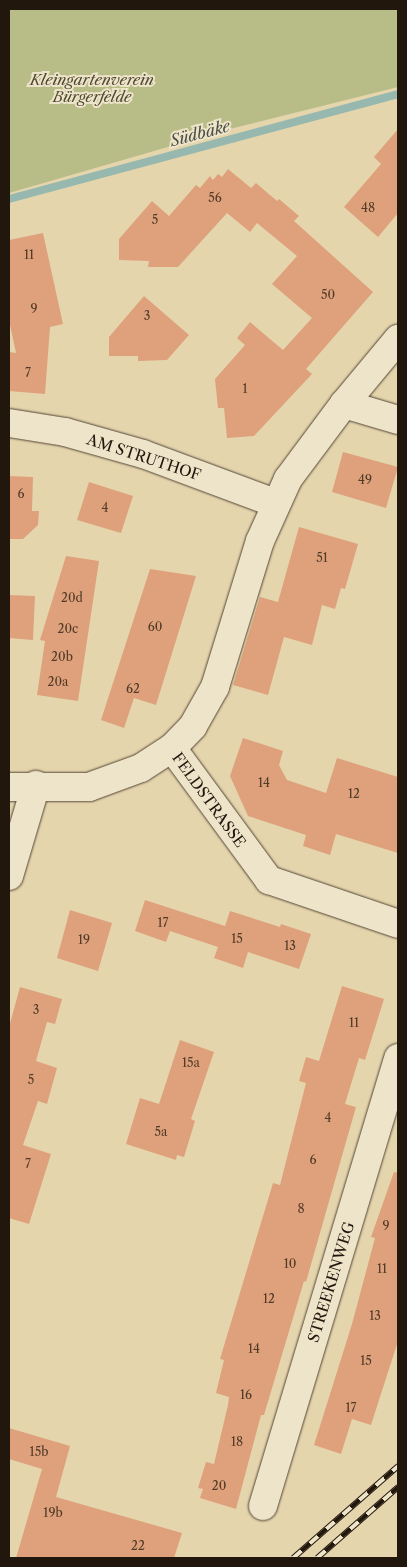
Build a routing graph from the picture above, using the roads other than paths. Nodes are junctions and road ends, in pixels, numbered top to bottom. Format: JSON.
{"nodes":[{"id":1,"x":398,"y":339,"type":"edge"},
{"id":2,"x":344,"y":404,"type":"junction"},
{"id":3,"x":398,"y":420,"type":"edge"},
{"id":4,"x":9,"y":423,"type":"edge"},
{"id":5,"x":276,"y":503,"type":"junction"},
{"id":6,"x":172,"y":748,"type":"junction"},
{"id":7,"x":36,"y":785,"type":"junction"},
{"id":8,"x":9,"y":787,"type":"edge"},
{"id":9,"x":9,"y":876,"type":"edge"},
{"id":10,"x":398,"y":924,"type":"edge"},
{"id":11,"x":398,"y":1058,"type":"edge"},
{"id":12,"x":264,"y":1506,"type":"dead end"}],
"edges":[{"from":1,"to":2,"type":"street"},
{"from":2,"to":3,"type":"street"},
{"from":2,"to":5,"type":"street"},
{"from":4,"to":5,"type":"street","name":"AM STRUTHOF"},
{"from":5,"to":6,"type":"street"},
{"from":6,"to":7,"type":"street","name":"FELDSTRASSE"},
{"from":6,"to":10,"type":"street","name":"FELDSTRASSE"},
{"from":7,"to":8,"type":"street","name":"FELDSTRASSE"},
{"from":7,"to":9,"type":"street"},
{"from":11,"to":12,"type":"street","name":"STREEKENWEG"}]}
